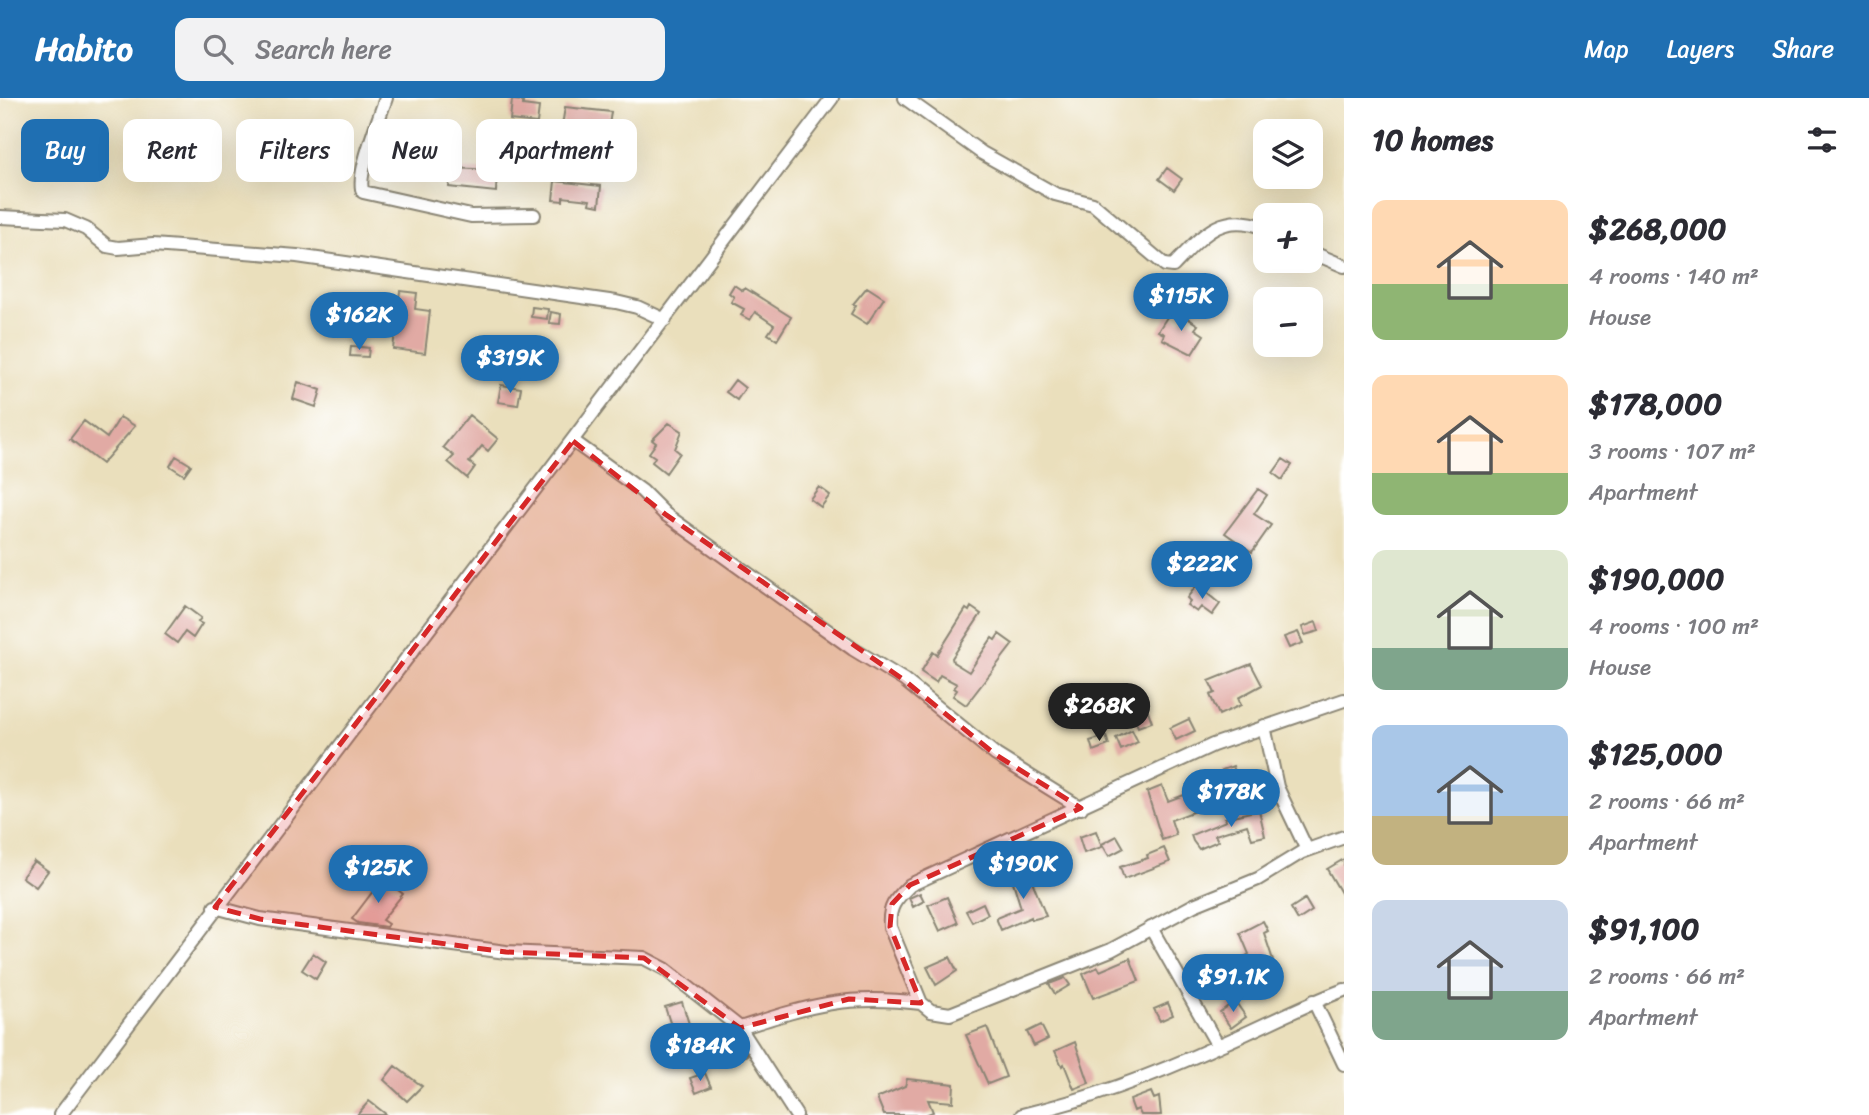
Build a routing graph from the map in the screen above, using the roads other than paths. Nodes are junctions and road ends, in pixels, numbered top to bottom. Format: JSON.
{"nodes":[{"id":1,"x":386,"y":98,"type":"edge"},
{"id":2,"x":832,"y":98,"type":"edge"},
{"id":3,"x":905,"y":98,"type":"edge"},
{"id":4,"x":534,"y":215,"type":"dead end"},
{"id":5,"x":0,"y":217,"type":"edge"},
{"id":6,"x":1253,"y":224,"type":"edge"},
{"id":7,"x":1323,"y":257,"type":"edge"},
{"id":8,"x":1344,"y":266,"type":"edge"},
{"id":9,"x":665,"y":320,"type":"junction"},
{"id":10,"x":573,"y":441,"type":"junction"},
{"id":11,"x":1341,"y":706,"type":"edge"},
{"id":12,"x":1264,"y":726,"type":"junction"},
{"id":13,"x":1081,"y":808,"type":"junction"},
{"id":14,"x":1344,"y":837,"type":"edge"},
{"id":15,"x":1307,"y":850,"type":"junction"},
{"id":16,"x":215,"y":907,"type":"junction"},
{"id":17,"x":1151,"y":928,"type":"junction"},
{"id":18,"x":1344,"y":990,"type":"edge"},
{"id":19,"x":1314,"y":1001,"type":"junction"},
{"id":20,"x":921,"y":1003,"type":"junction"},
{"id":21,"x":740,"y":1028,"type":"junction"},
{"id":22,"x":1218,"y":1046,"type":"junction"},
{"id":23,"x":1344,"y":1064,"type":"edge"},
{"id":24,"x":60,"y":1115,"type":"edge"},
{"id":25,"x":796,"y":1115,"type":"edge"},
{"id":26,"x":1022,"y":1115,"type":"edge"}],
"edges":[{"from":1,"to":4,"type":"street"},
{"from":2,"to":9,"type":"street"},
{"from":3,"to":6,"type":"street"},
{"from":5,"to":9,"type":"street"},
{"from":7,"to":8,"type":"street"},
{"from":9,"to":10,"type":"street"},
{"from":10,"to":13,"type":"street"},
{"from":10,"to":16,"type":"street"},
{"from":11,"to":12,"type":"street"},
{"from":12,"to":13,"type":"street"},
{"from":12,"to":15,"type":"street"},
{"from":13,"to":20,"type":"street"},
{"from":14,"to":15,"type":"street"},
{"from":15,"to":17,"type":"street"},
{"from":16,"to":21,"type":"street"},
{"from":16,"to":24,"type":"street"},
{"from":17,"to":20,"type":"street"},
{"from":17,"to":22,"type":"street"},
{"from":18,"to":19,"type":"street"},
{"from":19,"to":22,"type":"street"},
{"from":19,"to":23,"type":"street"},
{"from":20,"to":21,"type":"street"},
{"from":21,"to":25,"type":"street"},
{"from":22,"to":26,"type":"street"}]}
